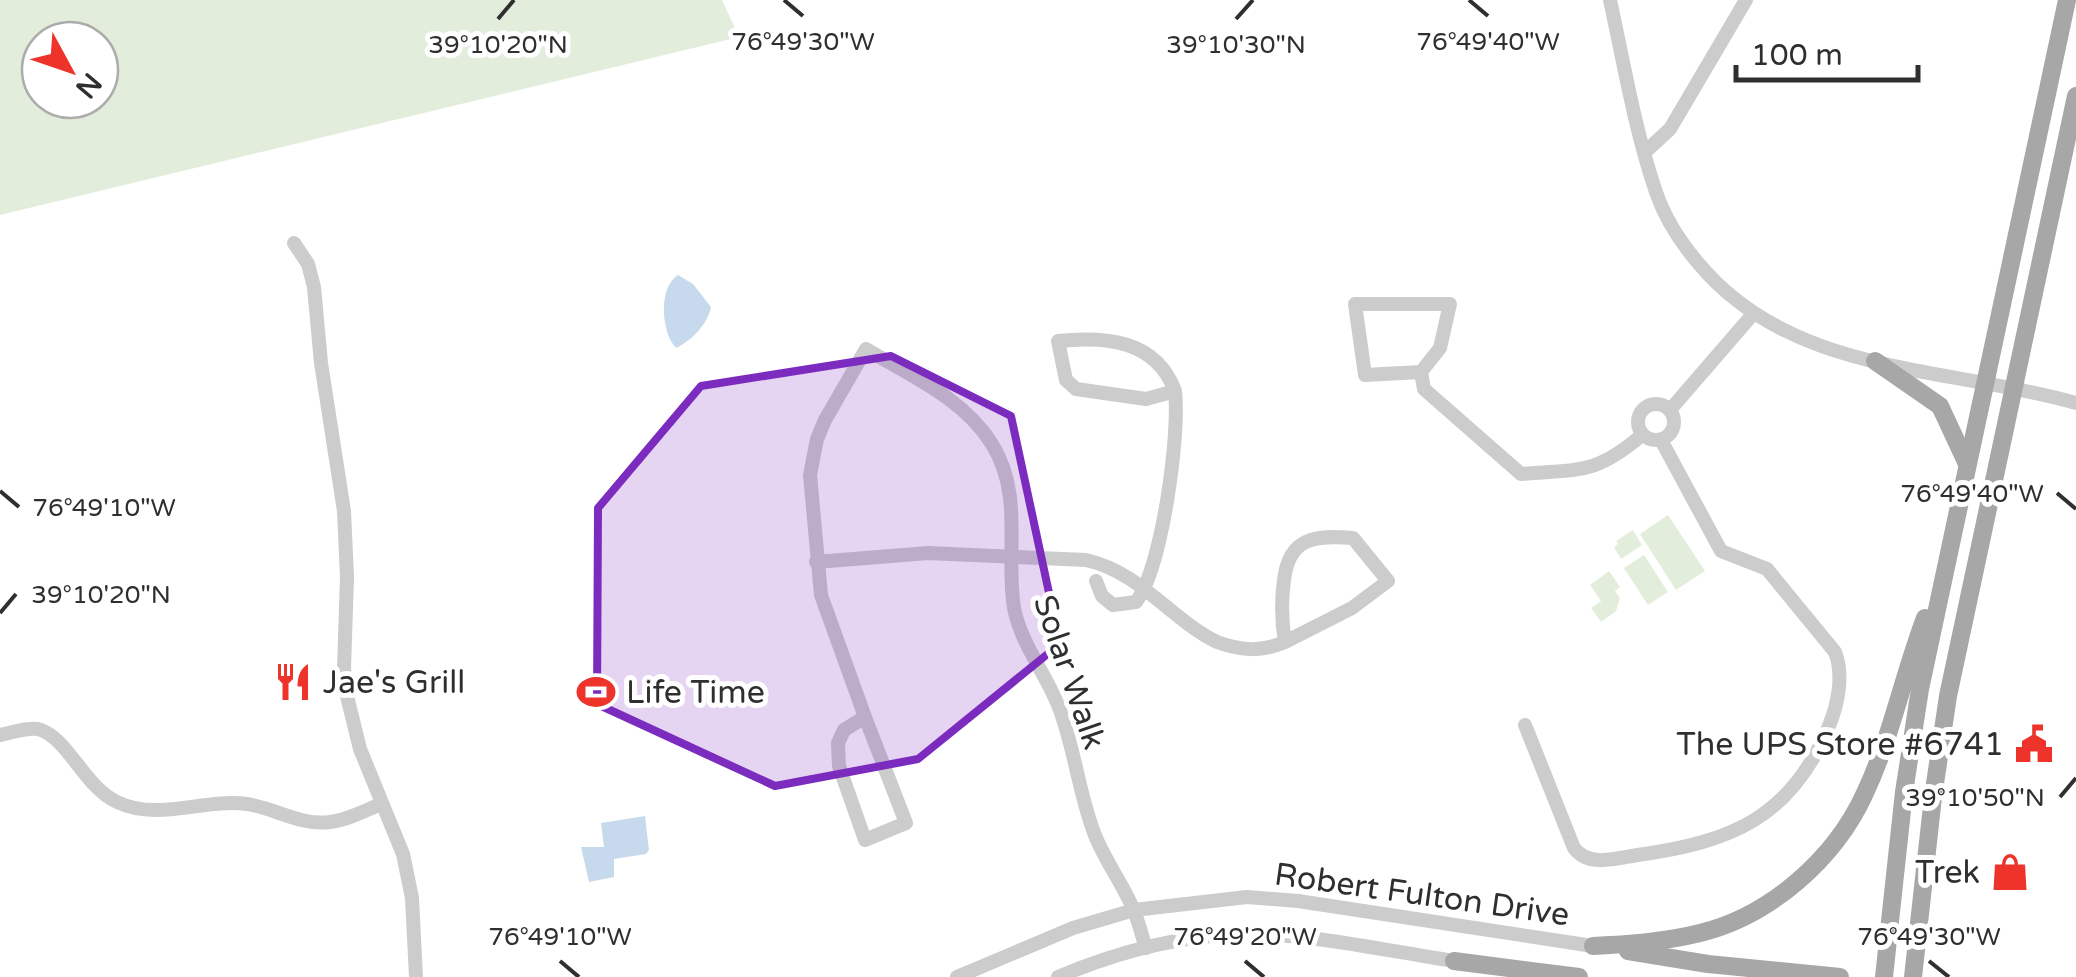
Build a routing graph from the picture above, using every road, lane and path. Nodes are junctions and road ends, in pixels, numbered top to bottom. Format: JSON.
{"nodes":[{"id":1,"x":1610,"y":0,"type":"edge"},
{"id":2,"x":1746,"y":0,"type":"edge"},
{"id":3,"x":2067,"y":0,"type":"edge"},
{"id":4,"x":2076,"y":96,"type":"edge"},
{"id":5,"x":1645,"y":152,"type":"junction"},
{"id":6,"x":294,"y":243,"type":"dead end"},
{"id":7,"x":1753,"y":314,"type":"junction"},
{"id":8,"x":1875,"y":361,"type":"junction"},
{"id":9,"x":1421,"y":372,"type":"junction"},
{"id":10,"x":1985,"y":384,"type":"junction"},
{"id":11,"x":2012,"y":389,"type":"junction"},
{"id":12,"x":1175,"y":391,"type":"junction"},
{"id":13,"x":2076,"y":402,"type":"edge"},
{"id":14,"x":1670,"y":410,"type":"junction"},
{"id":15,"x":1642,"y":435,"type":"junction"},
{"id":16,"x":1661,"y":440,"type":"junction"},
{"id":17,"x":1967,"y":464,"type":"junction"},
{"id":18,"x":1011,"y":554,"type":"junction"},
{"id":19,"x":816,"y":562,"type":"junction"},
{"id":20,"x":1944,"y":566,"type":"junction"},
{"id":21,"x":1096,"y":581,"type":"dead end"},
{"id":22,"x":1146,"y":589,"type":"junction"},
{"id":23,"x":1286,"y":642,"type":"junction"},
{"id":24,"x":865,"y":717,"type":"junction"},
{"id":25,"x":1526,"y":724,"type":"dead end"},
{"id":26,"x":0,"y":736,"type":"edge"},
{"id":27,"x":381,"y":804,"type":"junction"},
{"id":28,"x":1134,"y":910,"type":"junction"},
{"id":29,"x":1592,"y":946,"type":"junction"},
{"id":30,"x":1146,"y":948,"type":"junction"},
{"id":31,"x":1454,"y":962,"type":"junction"},
{"id":32,"x":1914,"y":968,"type":"edge"},
{"id":33,"x":416,"y":977,"type":"edge"},
{"id":34,"x":957,"y":977,"type":"edge"},
{"id":35,"x":1058,"y":977,"type":"edge"},
{"id":36,"x":1503,"y":977,"type":"edge"},
{"id":37,"x":1579,"y":977,"type":"edge"},
{"id":38,"x":1840,"y":977,"type":"edge"},
{"id":39,"x":1884,"y":977,"type":"edge"}],
"edges":[{"from":1,"to":5,"type":"street"},
{"from":2,"to":5,"type":"street"},
{"from":3,"to":10,"type":"main road"},
{"from":4,"to":11,"type":"main road"},
{"from":5,"to":7,"type":"street"},
{"from":6,"to":27,"type":"street"},
{"from":7,"to":8,"type":"street"},
{"from":7,"to":14,"type":"street"},
{"from":8,"to":10,"type":"street"},
{"from":8,"to":17,"type":"main road"},
{"from":9,"to":9,"type":"street"},
{"from":9,"to":15,"type":"street"},
{"from":10,"to":11,"type":"street"},
{"from":10,"to":17,"type":"main road"},
{"from":11,"to":13,"type":"street"},
{"from":11,"to":32,"type":"main road"},
{"from":12,"to":12,"type":"street"},
{"from":12,"to":22,"type":"street"},
{"from":14,"to":15,"type":"street"},
{"from":14,"to":16,"type":"street"},
{"from":15,"to":16,"type":"street"},
{"from":16,"to":25,"type":"street"},
{"from":17,"to":20,"type":"main road"},
{"from":18,"to":19,"type":"street"},
{"from":18,"to":19,"type":"street","name":"Solar Walk"},
{"from":18,"to":22,"type":"street"},
{"from":18,"to":28,"type":"street","name":"Solar Walk"},
{"from":19,"to":24,"type":"street"},
{"from":20,"to":29,"type":"main road"},
{"from":20,"to":39,"type":"main road"},
{"from":21,"to":22,"type":"street"},
{"from":22,"to":23,"type":"street"},
{"from":23,"to":23,"type":"street"},
{"from":24,"to":24,"type":"street"},
{"from":26,"to":27,"type":"street"},
{"from":27,"to":33,"type":"street"},
{"from":28,"to":29,"type":"street","name":"Robert Fulton Drive"},
{"from":28,"to":30,"type":"street","name":"Solar Walk"},
{"from":28,"to":34,"type":"street","name":"Robert Fulton Drive"},
{"from":29,"to":38,"type":"main road"},
{"from":30,"to":31,"type":"street","name":"Robert Fulton Drive"},
{"from":30,"to":35,"type":"street","name":"Robert Fulton Drive"},
{"from":31,"to":36,"type":"main road"},
{"from":31,"to":37,"type":"main road"}]}
